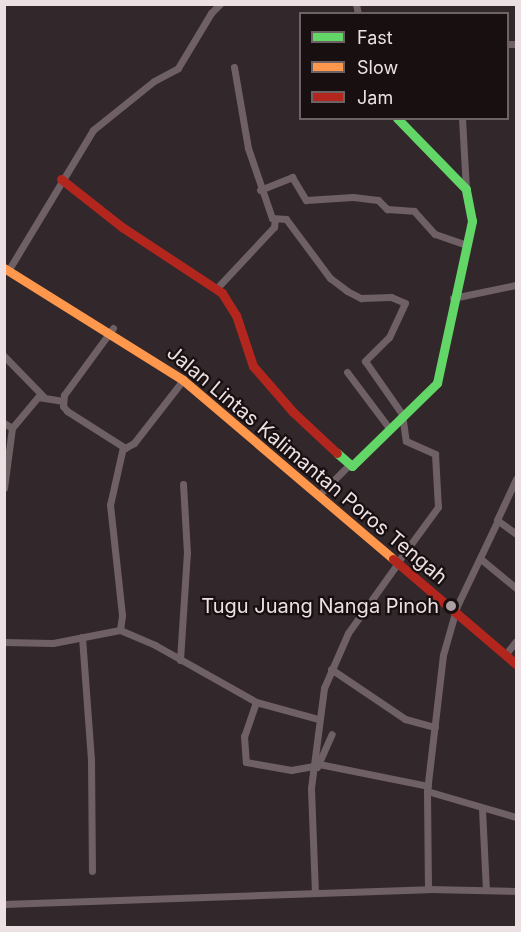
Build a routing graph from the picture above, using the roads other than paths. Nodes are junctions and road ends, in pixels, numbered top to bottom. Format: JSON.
{"nodes":[{"id":1,"x":220,"y":4,"type":"edge"},
{"id":2,"x":234,"y":67,"type":"dead end"},
{"id":3,"x":399,"y":120,"type":"edge"},
{"id":4,"x":462,"y":120,"type":"edge"},
{"id":5,"x":61,"y":179,"type":"junction"},
{"id":6,"x":466,"y":189,"type":"junction"},
{"id":7,"x":260,"y":190,"type":"junction"},
{"id":8,"x":276,"y":219,"type":"junction"},
{"id":9,"x":467,"y":245,"type":"junction"},
{"id":10,"x":7,"y":265,"type":"edge"},
{"id":11,"x":516,"y":285,"type":"edge"},
{"id":12,"x":216,"y":289,"type":"junction"},
{"id":13,"x":453,"y":298,"type":"junction"},
{"id":14,"x":112,"y":330,"type":"junction"},
{"id":15,"x":4,"y":356,"type":"edge"},
{"id":16,"x":347,"y":372,"type":"dead end"},
{"id":17,"x":183,"y":380,"type":"junction"},
{"id":18,"x":43,"y":396,"type":"junction"},
{"id":19,"x":62,"y":401,"type":"junction"},
{"id":20,"x":402,"y":414,"type":"junction"},
{"id":21,"x":4,"y":423,"type":"edge"},
{"id":22,"x":389,"y":428,"type":"junction"},
{"id":23,"x":12,"y":429,"type":"junction"},
{"id":24,"x":123,"y":447,"type":"junction"},
{"id":25,"x":349,"y":465,"type":"junction"},
{"id":26,"x":516,"y":479,"type":"edge"},
{"id":27,"x":183,"y":484,"type":"dead end"},
{"id":28,"x":4,"y":488,"type":"edge"},
{"id":29,"x":323,"y":491,"type":"junction"},
{"id":30,"x":497,"y":522,"type":"junction"},
{"id":31,"x":516,"y":534,"type":"edge"},
{"id":32,"x":482,"y":560,"type":"junction"},
{"id":33,"x":399,"y":561,"type":"junction"},
{"id":34,"x":516,"y":588,"type":"edge"},
{"id":35,"x":456,"y":609,"type":"junction"},
{"id":36,"x":120,"y":630,"type":"junction"},
{"id":37,"x":82,"y":637,"type":"junction"},
{"id":38,"x":516,"y":641,"type":"edge"},
{"id":39,"x":4,"y":642,"type":"edge"},
{"id":40,"x":513,"y":654,"type":"edge"},
{"id":41,"x":180,"y":660,"type":"junction"},
{"id":42,"x":516,"y":664,"type":"edge"},
{"id":43,"x":331,"y":669,"type":"junction"},
{"id":44,"x":256,"y":702,"type":"junction"},
{"id":45,"x":318,"y":719,"type":"junction"},
{"id":46,"x":435,"y":727,"type":"junction"},
{"id":47,"x":332,"y":734,"type":"dead end"},
{"id":48,"x":317,"y":762,"type":"junction"},
{"id":49,"x":428,"y":789,"type":"junction"},
{"id":50,"x":482,"y":809,"type":"junction"},
{"id":51,"x":516,"y":817,"type":"edge"},
{"id":52,"x":92,"y":871,"type":"dead end"},
{"id":53,"x":428,"y":889,"type":"junction"},
{"id":54,"x":486,"y":890,"type":"junction"},
{"id":55,"x":516,"y":891,"type":"edge"},
{"id":56,"x":315,"y":893,"type":"junction"},
{"id":57,"x":4,"y":904,"type":"edge"}],
"edges":[{"from":1,"to":5,"type":"street"},
{"from":2,"to":7,"type":"street"},
{"from":3,"to":6,"type":"main road"},
{"from":4,"to":6,"type":"street"},
{"from":5,"to":10,"type":"street"},
{"from":5,"to":12,"type":"main road"},
{"from":6,"to":9,"type":"main road"},
{"from":7,"to":8,"type":"street"},
{"from":7,"to":9,"type":"street"},
{"from":8,"to":12,"type":"street"},
{"from":8,"to":20,"type":"street"},
{"from":9,"to":13,"type":"main road"},
{"from":10,"to":14,"type":"main road","name":"Jalan Lintas Kalimantan Poros Tengah"},
{"from":11,"to":13,"type":"street"},
{"from":12,"to":25,"type":"main road"},
{"from":13,"to":20,"type":"main road"},
{"from":14,"to":17,"type":"main road","name":"Jalan Lintas Kalimantan Poros Tengah"},
{"from":14,"to":19,"type":"street"},
{"from":14,"to":29,"type":"main road","name":"Jalan Lintas Kalimantan Poros Tengah"},
{"from":15,"to":18,"type":"street"},
{"from":16,"to":22,"type":"street"},
{"from":17,"to":24,"type":"street"},
{"from":17,"to":33,"type":"main road","name":"Jalan Lintas Kalimantan Poros Tengah"},
{"from":18,"to":19,"type":"street"},
{"from":18,"to":23,"type":"street"},
{"from":19,"to":24,"type":"street"},
{"from":20,"to":22,"type":"main road"},
{"from":20,"to":33,"type":"street"},
{"from":21,"to":23,"type":"street"},
{"from":22,"to":25,"type":"main road"},
{"from":23,"to":28,"type":"street"},
{"from":24,"to":36,"type":"street"},
{"from":25,"to":29,"type":"street"},
{"from":26,"to":30,"type":"street"},
{"from":27,"to":41,"type":"street"},
{"from":29,"to":33,"type":"main road","name":"Jalan Lintas Kalimantan Poros Tengah"},
{"from":30,"to":31,"type":"street"},
{"from":30,"to":32,"type":"street"},
{"from":32,"to":34,"type":"street"},
{"from":32,"to":35,"type":"street"},
{"from":33,"to":35,"type":"main road","name":"Jalan Lintas Kalimantan Poros Tengah"},
{"from":33,"to":43,"type":"street"},
{"from":35,"to":40,"type":"main road","name":"Jalan Lintas Kalimantan Poros Tengah"},
{"from":35,"to":42,"type":"main road","name":"Jalan Lintas Kalimantan Poros Tengah"},
{"from":35,"to":46,"type":"street"},
{"from":36,"to":37,"type":"street"},
{"from":36,"to":41,"type":"street"},
{"from":37,"to":39,"type":"street"},
{"from":37,"to":52,"type":"street"},
{"from":38,"to":40,"type":"street"},
{"from":41,"to":44,"type":"street"},
{"from":43,"to":45,"type":"street"},
{"from":43,"to":46,"type":"street"},
{"from":44,"to":45,"type":"street"},
{"from":44,"to":48,"type":"street"},
{"from":45,"to":48,"type":"street"},
{"from":46,"to":49,"type":"street"},
{"from":47,"to":48,"type":"street"},
{"from":48,"to":49,"type":"street"},
{"from":48,"to":56,"type":"street"},
{"from":49,"to":50,"type":"street"},
{"from":49,"to":53,"type":"street"},
{"from":50,"to":51,"type":"street"},
{"from":50,"to":54,"type":"street"},
{"from":53,"to":54,"type":"street"},
{"from":53,"to":56,"type":"street"},
{"from":54,"to":55,"type":"street"},
{"from":56,"to":57,"type":"street"}]}
